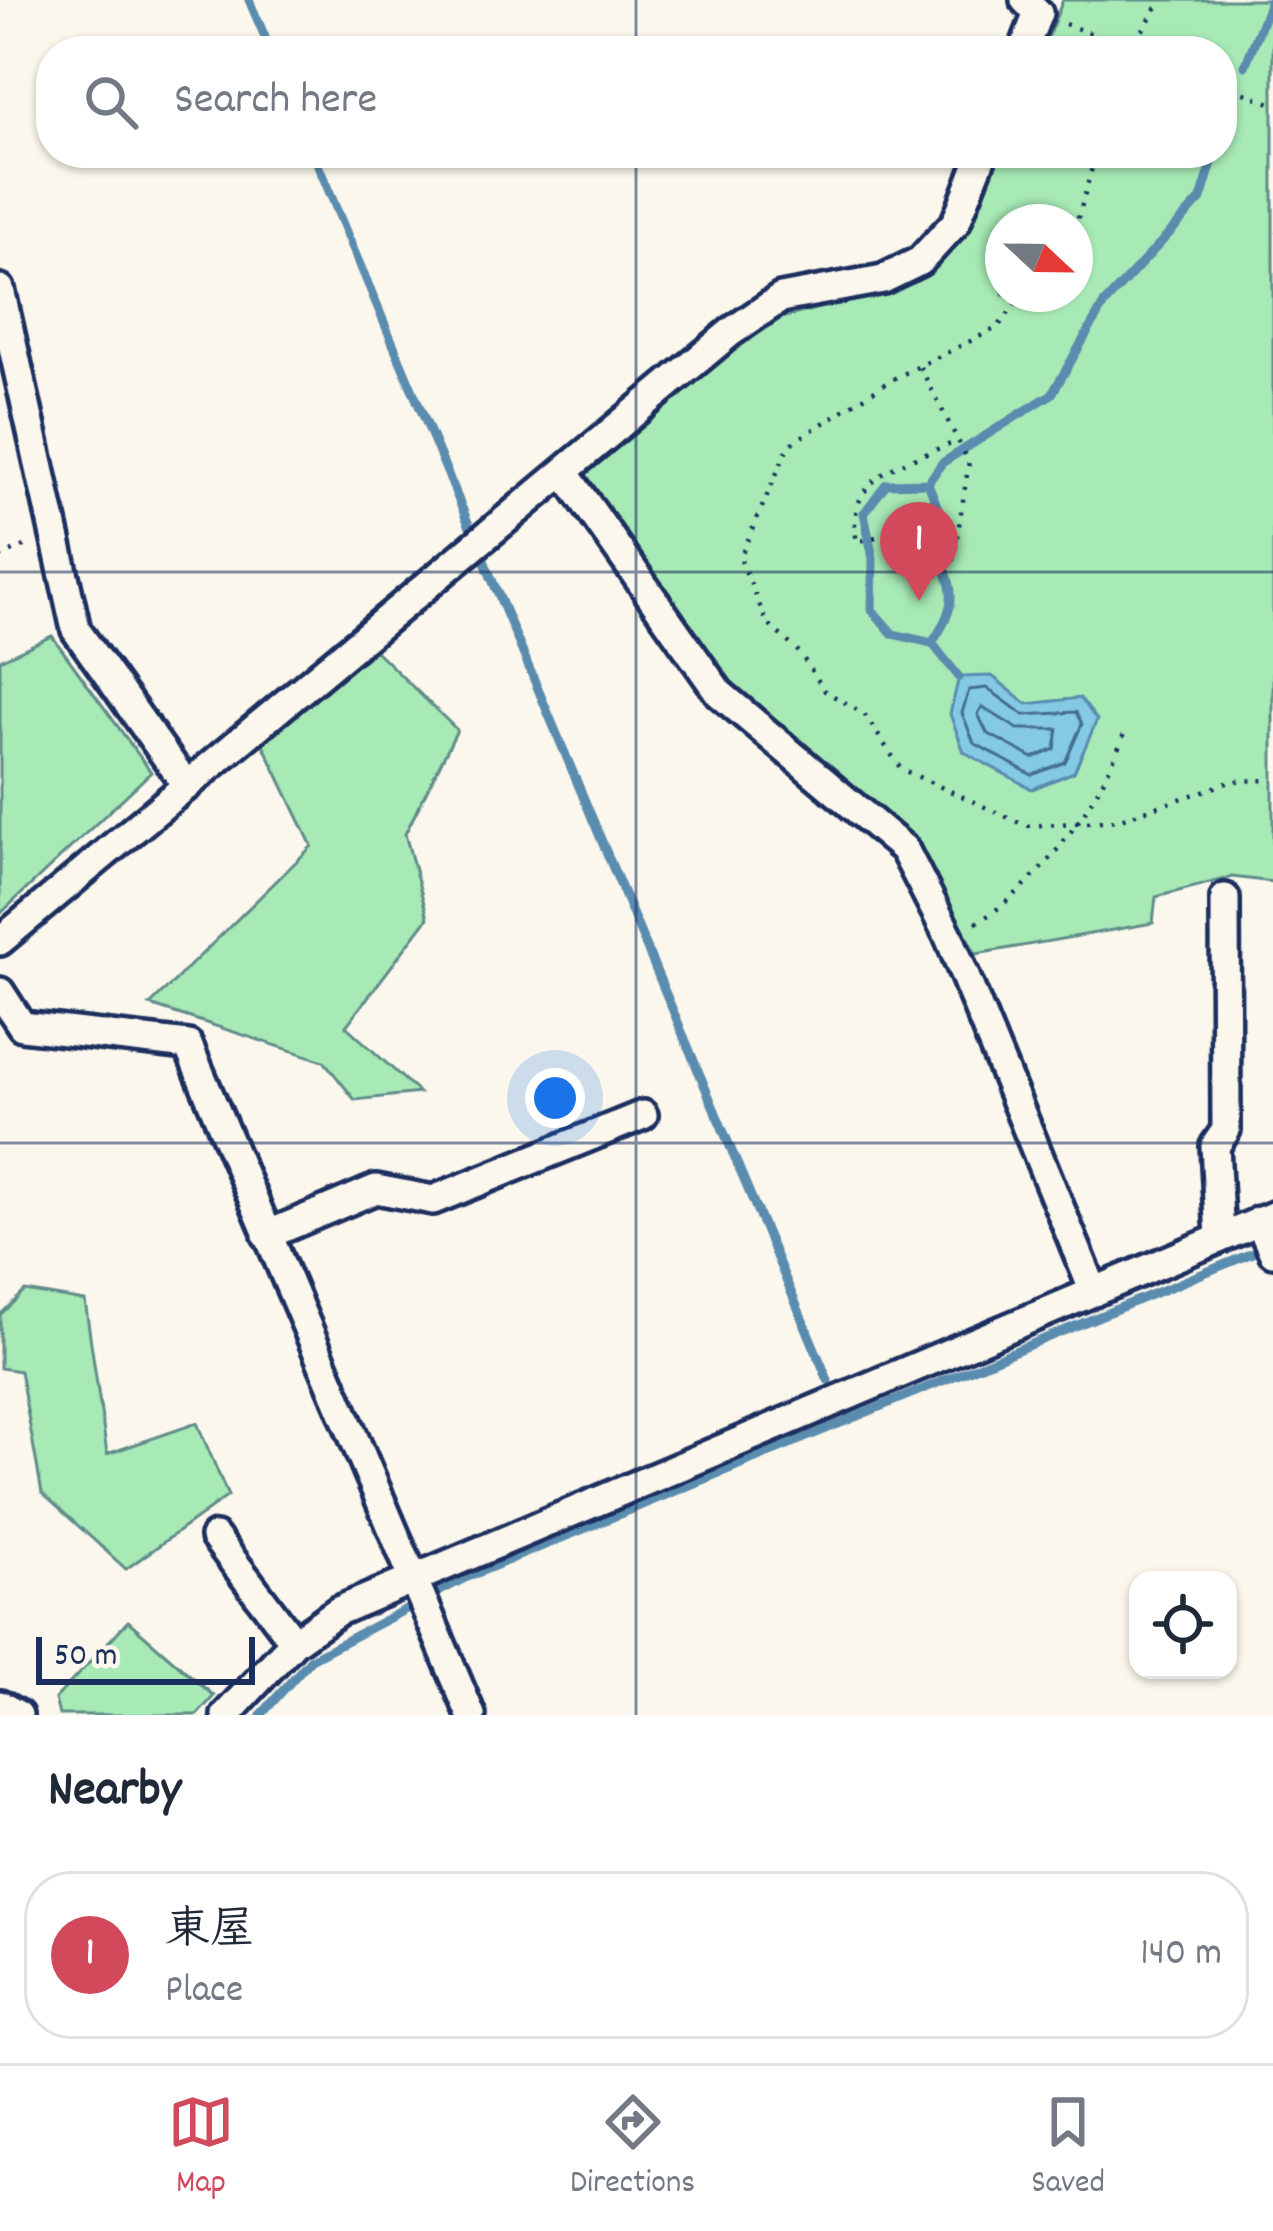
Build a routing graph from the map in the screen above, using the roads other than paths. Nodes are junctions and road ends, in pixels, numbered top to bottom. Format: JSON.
{"nodes":[{"id":1,"x":977,"y":168,"type":"edge"},
{"id":2,"x":0,"y":289,"type":"edge"},
{"id":3,"x":564,"y":472,"type":"junction"},
{"id":4,"x":187,"y":785,"type":"junction"},
{"id":5,"x":1225,"y":898,"type":"dead end"},
{"id":6,"x":0,"y":941,"type":"edge"},
{"id":7,"x":0,"y":992,"type":"edge"},
{"id":8,"x":643,"y":1115,"type":"dead end"},
{"id":9,"x":1266,"y":1219,"type":"edge"},
{"id":10,"x":267,"y":1234,"type":"junction"},
{"id":11,"x":1220,"y":1238,"type":"junction"},
{"id":12,"x":1273,"y":1252,"type":"edge"},
{"id":13,"x":1094,"y":1292,"type":"junction"},
{"id":14,"x":215,"y":1537,"type":"dead end"},
{"id":15,"x":417,"y":1591,"type":"junction"},
{"id":16,"x":294,"y":1642,"type":"junction"},
{"id":17,"x":0,"y":1706,"type":"edge"},
{"id":18,"x":17,"y":1715,"type":"edge"},
{"id":19,"x":226,"y":1715,"type":"edge"},
{"id":20,"x":471,"y":1715,"type":"edge"}],
"edges":[{"from":1,"to":3,"type":"street"},
{"from":2,"to":4,"type":"street"},
{"from":3,"to":4,"type":"street"},
{"from":3,"to":13,"type":"street"},
{"from":4,"to":6,"type":"street"},
{"from":5,"to":11,"type":"street"},
{"from":7,"to":10,"type":"street"},
{"from":8,"to":10,"type":"street"},
{"from":9,"to":11,"type":"street"},
{"from":9,"to":12,"type":"street"},
{"from":10,"to":15,"type":"street"},
{"from":11,"to":13,"type":"street"},
{"from":13,"to":15,"type":"street"},
{"from":14,"to":16,"type":"street"},
{"from":15,"to":16,"type":"street"},
{"from":15,"to":20,"type":"street"},
{"from":16,"to":19,"type":"street"},
{"from":17,"to":18,"type":"street"}]}
